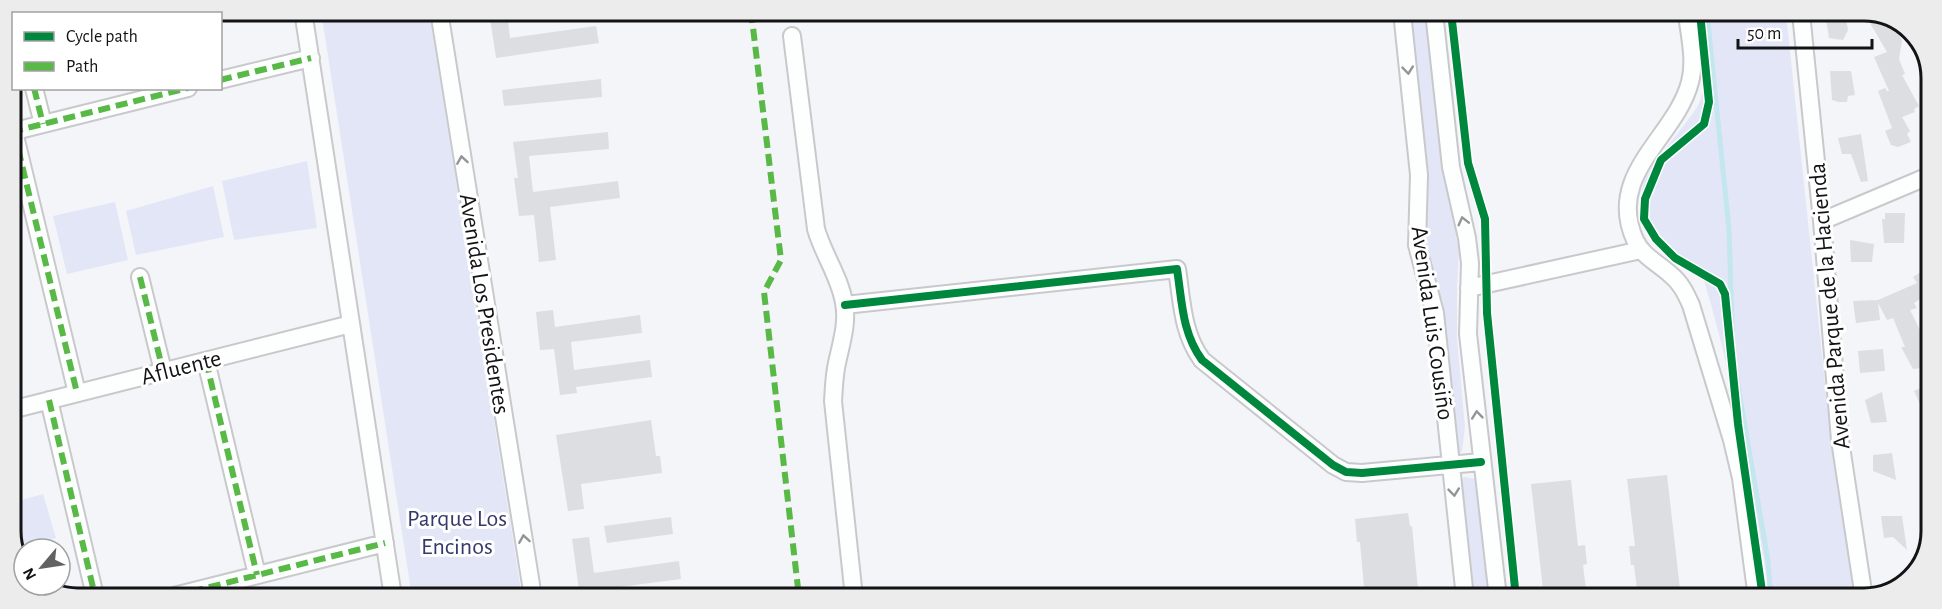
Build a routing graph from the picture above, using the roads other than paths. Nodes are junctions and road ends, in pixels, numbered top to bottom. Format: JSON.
{"nodes":[{"id":1,"x":304,"y":21,"type":"edge"},
{"id":2,"x":441,"y":21,"type":"edge"},
{"id":3,"x":1403,"y":21,"type":"edge"},
{"id":4,"x":1435,"y":21,"type":"edge"},
{"id":5,"x":1688,"y":21,"type":"edge"},
{"id":6,"x":1802,"y":21,"type":"edge"},
{"id":7,"x":792,"y":36,"type":"dead end"},
{"id":8,"x":310,"y":58,"type":"junction"},
{"id":9,"x":222,"y":80,"type":"edge"},
{"id":10,"x":34,"y":90,"type":"edge"},
{"id":11,"x":180,"y":90,"type":"edge"},
{"id":12,"x":43,"y":124,"type":"junction"},
{"id":13,"x":21,"y":130,"type":"edge"},
{"id":14,"x":21,"y":169,"type":"edge"},
{"id":15,"x":1921,"y":179,"type":"edge"},
{"id":16,"x":1822,"y":220,"type":"junction"},
{"id":17,"x":1641,"y":250,"type":"junction"},
{"id":18,"x":140,"y":277,"type":"dead end"},
{"id":19,"x":1469,"y":288,"type":"junction"},
{"id":20,"x":845,"y":305,"type":"junction"},
{"id":21,"x":351,"y":324,"type":"junction"},
{"id":22,"x":206,"y":361,"type":"junction"},
{"id":23,"x":163,"y":371,"type":"junction"},
{"id":24,"x":76,"y":393,"type":"junction"},
{"id":25,"x":49,"y":400,"type":"junction"},
{"id":26,"x":21,"y":407,"type":"edge"},
{"id":27,"x":1482,"y":462,"type":"junction"},
{"id":28,"x":1451,"y":465,"type":"junction"},
{"id":29,"x":385,"y":543,"type":"junction"},
{"id":30,"x":257,"y":575,"type":"junction"},
{"id":31,"x":93,"y":588,"type":"edge"},
{"id":32,"x":214,"y":588,"type":"edge"},
{"id":33,"x":392,"y":588,"type":"edge"},
{"id":34,"x":532,"y":588,"type":"edge"},
{"id":35,"x":853,"y":588,"type":"edge"},
{"id":36,"x":1464,"y":588,"type":"edge"},
{"id":37,"x":1497,"y":588,"type":"edge"},
{"id":38,"x":1755,"y":588,"type":"edge"},
{"id":39,"x":1862,"y":588,"type":"edge"}],
"edges":[{"from":1,"to":8,"type":"street"},
{"from":34,"to":2,"type":"street","name":"Avenida Los Presidentes","one_way":true},
{"from":3,"to":28,"type":"street","name":"Avenida Luis Cousiño","one_way":true},
{"from":19,"to":4,"type":"street","name":"Avenida Luis Cousiño","one_way":true},
{"from":5,"to":17,"type":"street"},
{"from":6,"to":16,"type":"street","name":"Avenida Parque de la Hacienda"},
{"from":7,"to":20,"type":"street"},
{"from":8,"to":9,"type":"street"},
{"from":8,"to":21,"type":"street"},
{"from":10,"to":12,"type":"street"},
{"from":11,"to":12,"type":"street"},
{"from":12,"to":13,"type":"street"},
{"from":14,"to":24,"type":"street"},
{"from":15,"to":16,"type":"street"},
{"from":16,"to":39,"type":"street","name":"Avenida Parque de la Hacienda"},
{"from":17,"to":19,"type":"street"},
{"from":17,"to":38,"type":"street"},
{"from":18,"to":23,"type":"street"},
{"from":27,"to":19,"type":"street","name":"Avenida Luis Cousiño","one_way":true},
{"from":20,"to":28,"type":"street"},
{"from":20,"to":35,"type":"street"},
{"from":21,"to":22,"type":"street","name":"Afluente"},
{"from":21,"to":29,"type":"street"},
{"from":22,"to":23,"type":"street","name":"Afluente"},
{"from":22,"to":30,"type":"street"},
{"from":23,"to":24,"type":"street","name":"Afluente"},
{"from":24,"to":25,"type":"street","name":"Afluente"},
{"from":25,"to":26,"type":"street","name":"Afluente"},
{"from":25,"to":31,"type":"street"},
{"from":27,"to":28,"type":"street"},
{"from":27,"to":37,"type":"street","name":"Avenida Luis Cousiño"},
{"from":28,"to":36,"type":"street","name":"Avenida Luis Cousiño","one_way":true},
{"from":29,"to":30,"type":"street"},
{"from":29,"to":33,"type":"street"},
{"from":30,"to":32,"type":"street"}]}
